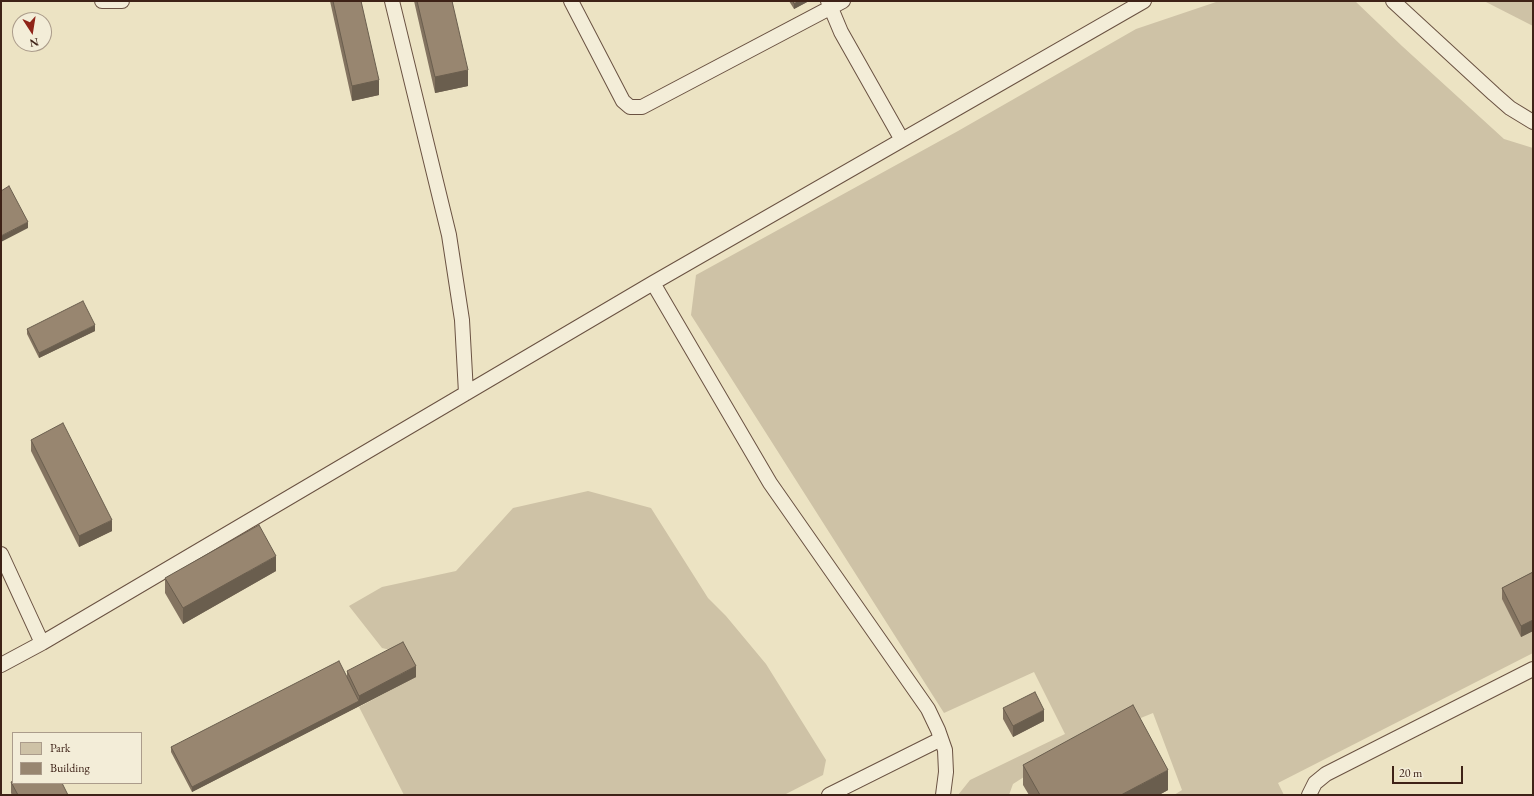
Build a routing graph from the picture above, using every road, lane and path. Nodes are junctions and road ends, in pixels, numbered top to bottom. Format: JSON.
{"nodes":[{"id":1,"x":102,"y":1,"type":"edge"},
{"id":2,"x":122,"y":1,"type":"edge"},
{"id":3,"x":392,"y":1,"type":"edge"},
{"id":4,"x":571,"y":1,"type":"edge"},
{"id":5,"x":1144,"y":1,"type":"edge"},
{"id":6,"x":1393,"y":1,"type":"edge"},
{"id":7,"x":834,"y":3,"type":"edge"},
{"id":8,"x":1533,"y":122,"type":"edge"},
{"id":9,"x":902,"y":140,"type":"junction"},
{"id":10,"x":653,"y":283,"type":"junction"},
{"id":11,"x":466,"y":393,"type":"junction"},
{"id":12,"x":1,"y":554,"type":"edge"},
{"id":13,"x":42,"y":643,"type":"junction"},
{"id":14,"x":1,"y":665,"type":"edge"},
{"id":15,"x":1533,"y":669,"type":"edge"},
{"id":16,"x":941,"y":739,"type":"junction"},
{"id":17,"x":829,"y":795,"type":"edge"},
{"id":18,"x":943,"y":795,"type":"edge"},
{"id":19,"x":1308,"y":795,"type":"edge"}],
"edges":[{"from":1,"to":2,"type":"lane"},
{"from":3,"to":11,"type":"lane"},
{"from":4,"to":7,"type":"lane"},
{"from":5,"to":9,"type":"lane"},
{"from":6,"to":8,"type":"lane"},
{"from":7,"to":9,"type":"lane"},
{"from":9,"to":10,"type":"lane"},
{"from":10,"to":11,"type":"lane"},
{"from":10,"to":16,"type":"lane"},
{"from":11,"to":13,"type":"lane"},
{"from":12,"to":13,"type":"lane"},
{"from":13,"to":14,"type":"lane"},
{"from":15,"to":19,"type":"lane"},
{"from":16,"to":17,"type":"lane"},
{"from":16,"to":18,"type":"lane"}]}
